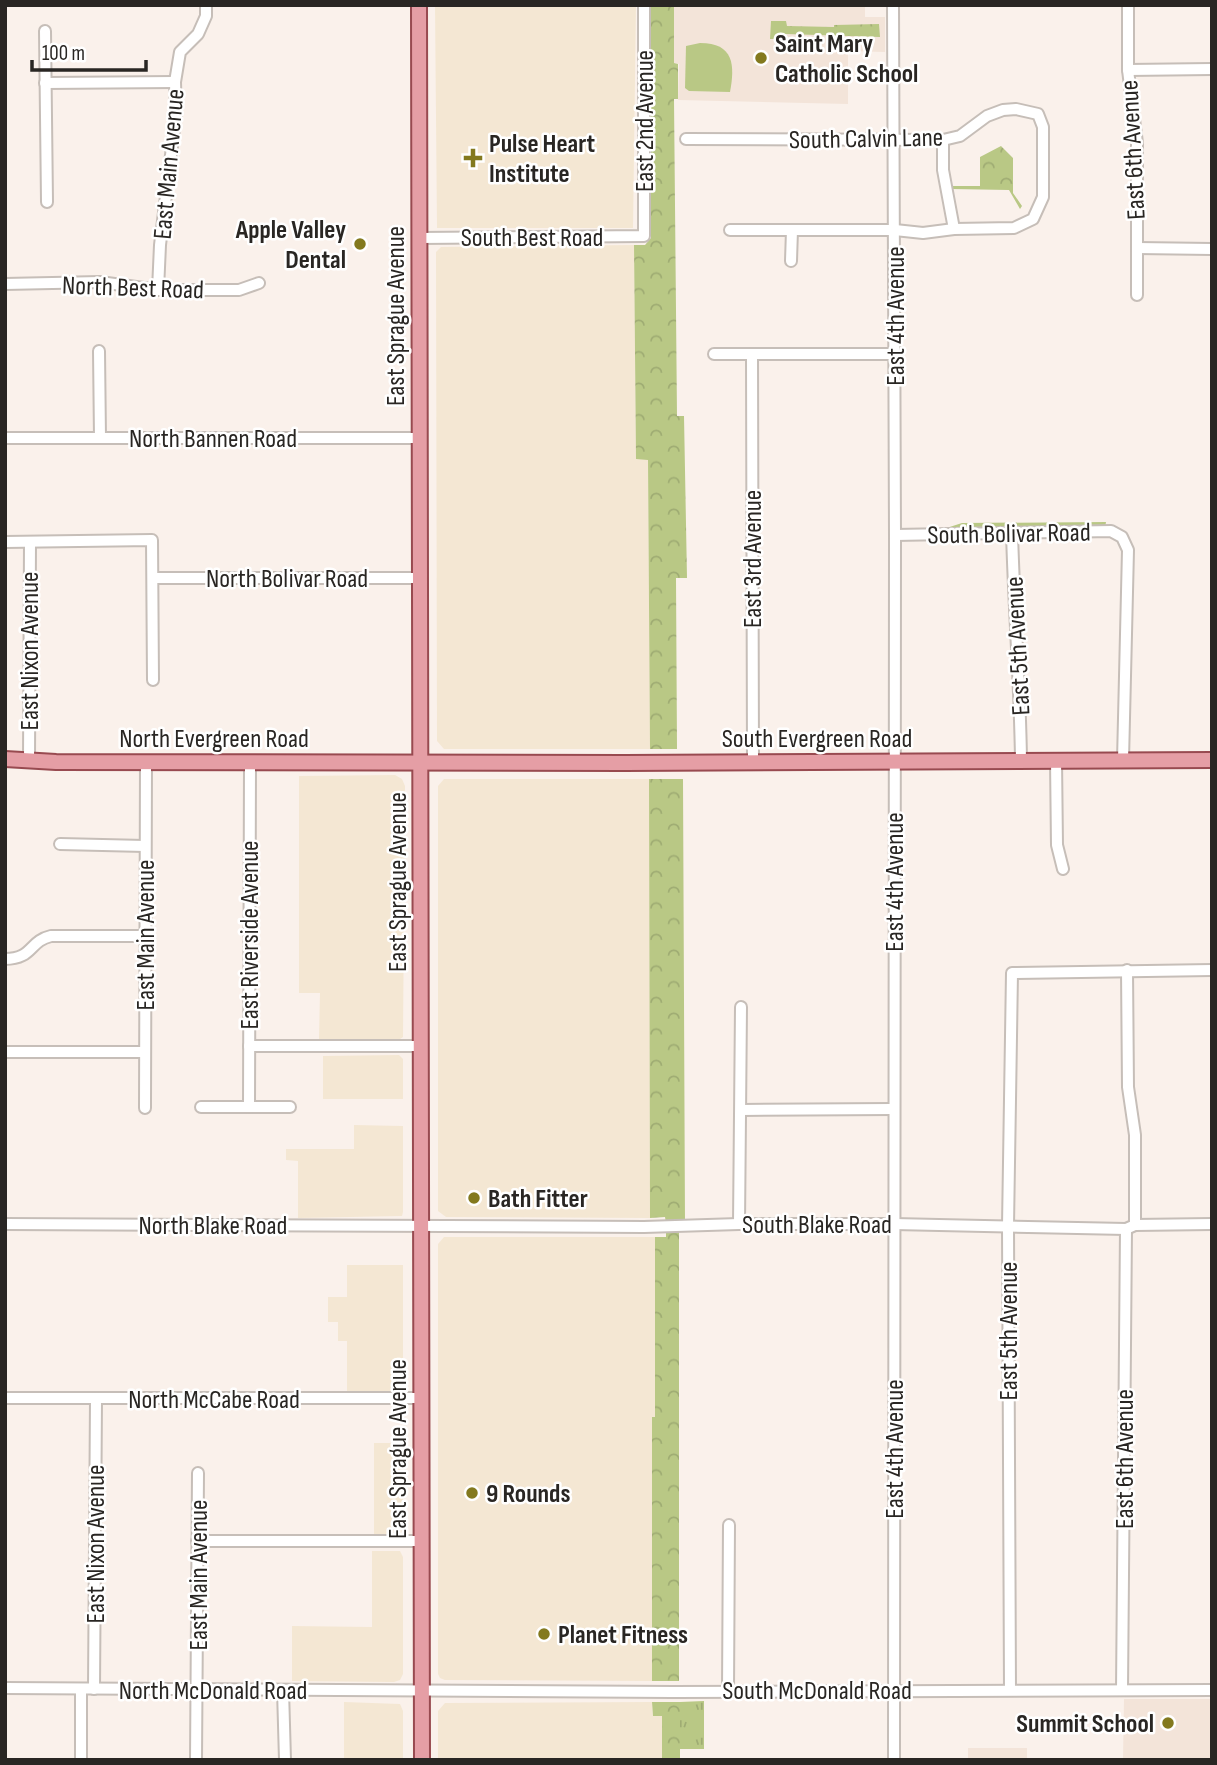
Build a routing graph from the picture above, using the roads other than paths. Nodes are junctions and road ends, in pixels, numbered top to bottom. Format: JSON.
{"nodes":[{"id":1,"x":205,"y":5,"type":"edge"},
{"id":2,"x":419,"y":5,"type":"edge"},
{"id":3,"x":644,"y":5,"type":"edge"},
{"id":4,"x":893,"y":5,"type":"edge"},
{"id":5,"x":1128,"y":5,"type":"edge"},
{"id":6,"x":45,"y":31,"type":"dead end"},
{"id":7,"x":1212,"y":69,"type":"edge"},
{"id":8,"x":1128,"y":70,"type":"junction"},
{"id":9,"x":175,"y":82,"type":"junction"},
{"id":10,"x":45,"y":83,"type":"junction"},
{"id":11,"x":687,"y":139,"type":"dead end"},
{"id":12,"x":894,"y":140,"type":"junction"},
{"id":13,"x":943,"y":140,"type":"junction"},
{"id":14,"x":47,"y":202,"type":"dead end"},
{"id":15,"x":954,"y":229,"type":"junction"},
{"id":16,"x":730,"y":230,"type":"dead end"},
{"id":17,"x":792,"y":230,"type":"junction"},
{"id":18,"x":895,"y":230,"type":"junction"},
{"id":19,"x":644,"y":236,"type":"joint"},
{"id":20,"x":419,"y":238,"type":"junction"},
{"id":21,"x":1137,"y":248,"type":"junction"},
{"id":22,"x":1212,"y":249,"type":"edge"},
{"id":23,"x":792,"y":261,"type":"dead end"},
{"id":24,"x":258,"y":283,"type":"dead end"},
{"id":25,"x":5,"y":285,"type":"edge"},
{"id":26,"x":159,"y":290,"type":"junction"},
{"id":27,"x":1137,"y":295,"type":"dead end"},
{"id":28,"x":99,"y":351,"type":"dead end"},
{"id":29,"x":714,"y":354,"type":"dead end"},
{"id":30,"x":752,"y":354,"type":"junction"},
{"id":31,"x":894,"y":354,"type":"junction"},
{"id":32,"x":5,"y":438,"type":"edge"},
{"id":33,"x":100,"y":438,"type":"junction"},
{"id":34,"x":420,"y":438,"type":"junction"},
{"id":35,"x":1012,"y":532,"type":"junction"},
{"id":36,"x":895,"y":535,"type":"junction"},
{"id":37,"x":5,"y":542,"type":"edge"},
{"id":38,"x":30,"y":542,"type":"junction"},
{"id":39,"x":153,"y":578,"type":"junction"},
{"id":40,"x":421,"y":578,"type":"junction"},
{"id":41,"x":153,"y":680,"type":"dead end"},
{"id":42,"x":5,"y":760,"type":"edge"},
{"id":43,"x":1021,"y":760,"type":"junction"},
{"id":44,"x":1056,"y":760,"type":"junction"},
{"id":45,"x":1123,"y":760,"type":"junction"},
{"id":46,"x":1212,"y":760,"type":"edge"},
{"id":47,"x":29,"y":761,"type":"junction"},
{"id":48,"x":146,"y":762,"type":"junction"},
{"id":49,"x":894,"y":762,"type":"junction"},
{"id":50,"x":250,"y":763,"type":"junction"},
{"id":51,"x":422,"y":763,"type":"junction"},
{"id":52,"x":753,"y":763,"type":"junction"},
{"id":53,"x":60,"y":844,"type":"dead end"},
{"id":54,"x":145,"y":846,"type":"junction"},
{"id":55,"x":1063,"y":869,"type":"dead end"},
{"id":56,"x":145,"y":936,"type":"junction"},
{"id":57,"x":5,"y":959,"type":"edge"},
{"id":58,"x":1127,"y":970,"type":"junction"},
{"id":59,"x":1212,"y":970,"type":"edge"},
{"id":60,"x":741,"y":1007,"type":"dead end"},
{"id":61,"x":249,"y":1046,"type":"junction"},
{"id":62,"x":421,"y":1046,"type":"junction"},
{"id":63,"x":5,"y":1052,"type":"edge"},
{"id":64,"x":145,"y":1052,"type":"junction"},
{"id":65,"x":201,"y":1107,"type":"dead end"},
{"id":66,"x":249,"y":1107,"type":"junction"},
{"id":67,"x":290,"y":1107,"type":"dead end"},
{"id":68,"x":145,"y":1108,"type":"dead end"},
{"id":69,"x":893,"y":1109,"type":"junction"},
{"id":70,"x":741,"y":1110,"type":"junction"},
{"id":71,"x":5,"y":1224,"type":"edge"},
{"id":72,"x":739,"y":1224,"type":"junction"},
{"id":73,"x":894,"y":1224,"type":"junction"},
{"id":74,"x":1212,"y":1224,"type":"edge"},
{"id":75,"x":422,"y":1226,"type":"junction"},
{"id":76,"x":1008,"y":1226,"type":"junction"},
{"id":77,"x":1131,"y":1227,"type":"junction"},
{"id":78,"x":5,"y":1398,"type":"edge"},
{"id":79,"x":422,"y":1398,"type":"junction"},
{"id":80,"x":96,"y":1399,"type":"junction"},
{"id":81,"x":198,"y":1473,"type":"dead end"},
{"id":82,"x":729,"y":1525,"type":"dead end"},
{"id":83,"x":197,"y":1541,"type":"junction"},
{"id":84,"x":421,"y":1541,"type":"junction"},
{"id":85,"x":5,"y":1688,"type":"edge"},
{"id":86,"x":81,"y":1689,"type":"junction"},
{"id":87,"x":94,"y":1689,"type":"junction"},
{"id":88,"x":198,"y":1690,"type":"junction"},
{"id":89,"x":283,"y":1690,"type":"junction"},
{"id":90,"x":728,"y":1690,"type":"junction"},
{"id":91,"x":894,"y":1690,"type":"junction"},
{"id":92,"x":1010,"y":1690,"type":"junction"},
{"id":93,"x":1122,"y":1690,"type":"junction"},
{"id":94,"x":1212,"y":1690,"type":"edge"},
{"id":95,"x":422,"y":1691,"type":"junction"},
{"id":96,"x":81,"y":1760,"type":"edge"},
{"id":97,"x":196,"y":1760,"type":"edge"},
{"id":98,"x":285,"y":1760,"type":"edge"},
{"id":99,"x":422,"y":1760,"type":"edge"},
{"id":100,"x":894,"y":1760,"type":"edge"}],
"edges":[{"from":1,"to":9,"type":"street","name":"East Main Avenue"},
{"from":2,"to":20,"type":"main road","name":"East Sprague Avenue"},
{"from":3,"to":19,"type":"street","name":"East 2nd Avenue"},
{"from":4,"to":12,"type":"street","name":"East 4th Avenue"},
{"from":5,"to":8,"type":"street","name":"East 6th Avenue"},
{"from":6,"to":10,"type":"street"},
{"from":7,"to":8,"type":"street"},
{"from":8,"to":21,"type":"street","name":"East 6th Avenue"},
{"from":9,"to":10,"type":"street"},
{"from":9,"to":26,"type":"street","name":"East Main Avenue"},
{"from":10,"to":14,"type":"street"},
{"from":11,"to":12,"type":"street","name":"South Calvin Lane"},
{"from":12,"to":13,"type":"street","name":"South Calvin Lane"},
{"from":12,"to":18,"type":"street","name":"East 4th Avenue"},
{"from":13,"to":15,"type":"street"},
{"from":13,"to":15,"type":"street","name":"South Calvin Lane"},
{"from":15,"to":18,"type":"street"},
{"from":16,"to":17,"type":"street"},
{"from":17,"to":18,"type":"street"},
{"from":17,"to":23,"type":"street"},
{"from":18,"to":31,"type":"street","name":"East 4th Avenue"},
{"from":19,"to":20,"type":"street","name":"South Best Road"},
{"from":20,"to":34,"type":"main road","name":"East Sprague Avenue"},
{"from":21,"to":22,"type":"street"},
{"from":21,"to":27,"type":"street","name":"East 6th Avenue"},
{"from":24,"to":26,"type":"street","name":"North Best Road"},
{"from":25,"to":26,"type":"street","name":"North Best Road"},
{"from":28,"to":33,"type":"street"},
{"from":29,"to":30,"type":"street"},
{"from":30,"to":31,"type":"street"},
{"from":30,"to":52,"type":"street","name":"East 3rd Avenue"},
{"from":31,"to":36,"type":"street","name":"East 4th Avenue"},
{"from":32,"to":33,"type":"street","name":"North Bannen Road"},
{"from":33,"to":34,"type":"street","name":"North Bannen Road"},
{"from":34,"to":40,"type":"main road","name":"East Sprague Avenue"},
{"from":35,"to":36,"type":"street","name":"South Bolivar Road"},
{"from":35,"to":43,"type":"street","name":"East 5th Avenue"},
{"from":35,"to":45,"type":"street","name":"South Bolivar Road"},
{"from":36,"to":49,"type":"street","name":"East 4th Avenue"},
{"from":37,"to":38,"type":"street"},
{"from":38,"to":39,"type":"street"},
{"from":38,"to":47,"type":"street","name":"East Nixon Avenue"},
{"from":39,"to":40,"type":"street","name":"North Bolivar Road"},
{"from":39,"to":41,"type":"street"},
{"from":40,"to":51,"type":"main road","name":"East Sprague Avenue"},
{"from":42,"to":47,"type":"main road","name":"North Evergreen Road"},
{"from":43,"to":44,"type":"main road","name":"South Evergreen Road"},
{"from":43,"to":49,"type":"main road","name":"South Evergreen Road"},
{"from":44,"to":45,"type":"main road","name":"South Evergreen Road"},
{"from":44,"to":55,"type":"street"},
{"from":45,"to":46,"type":"main road","name":"South Evergreen Road"},
{"from":47,"to":48,"type":"main road","name":"North Evergreen Road"},
{"from":48,"to":50,"type":"main road","name":"North Evergreen Road"},
{"from":48,"to":54,"type":"street","name":"East Main Avenue"},
{"from":49,"to":52,"type":"main road","name":"South Evergreen Road"},
{"from":49,"to":69,"type":"street","name":"East 4th Avenue"},
{"from":50,"to":51,"type":"main road","name":"North Evergreen Road"},
{"from":50,"to":61,"type":"street","name":"East Riverside Avenue"},
{"from":51,"to":52,"type":"main road","name":"South Evergreen Road"},
{"from":51,"to":62,"type":"main road","name":"East Sprague Avenue"},
{"from":53,"to":54,"type":"street"},
{"from":54,"to":56,"type":"street","name":"East Main Avenue"},
{"from":56,"to":57,"type":"street"},
{"from":56,"to":64,"type":"street","name":"East Main Avenue"},
{"from":58,"to":59,"type":"street"},
{"from":58,"to":76,"type":"street","name":"East 5th Avenue"},
{"from":58,"to":77,"type":"street","name":"East 6th Avenue"},
{"from":60,"to":70,"type":"street"},
{"from":61,"to":62,"type":"street"},
{"from":61,"to":66,"type":"street","name":"East Riverside Avenue"},
{"from":62,"to":75,"type":"main road","name":"East Sprague Avenue"},
{"from":63,"to":64,"type":"street"},
{"from":64,"to":68,"type":"street","name":"East Main Avenue"},
{"from":65,"to":66,"type":"street"},
{"from":66,"to":67,"type":"street"},
{"from":69,"to":70,"type":"street"},
{"from":69,"to":73,"type":"street","name":"East 4th Avenue"},
{"from":70,"to":72,"type":"street"},
{"from":71,"to":75,"type":"street","name":"North Blake Road"},
{"from":72,"to":73,"type":"street","name":"South Blake Road"},
{"from":72,"to":75,"type":"street","name":"South Blake Road"},
{"from":73,"to":76,"type":"street","name":"South Blake Road"},
{"from":73,"to":91,"type":"street","name":"East 4th Avenue"},
{"from":74,"to":77,"type":"street","name":"South Blake Road"},
{"from":75,"to":79,"type":"main road","name":"East Sprague Avenue"},
{"from":76,"to":77,"type":"street","name":"South Blake Road"},
{"from":76,"to":92,"type":"street","name":"East 5th Avenue"},
{"from":77,"to":93,"type":"street","name":"East 6th Avenue"},
{"from":78,"to":80,"type":"street","name":"North McCabe Road"},
{"from":79,"to":80,"type":"street","name":"North McCabe Road"},
{"from":79,"to":84,"type":"main road","name":"East Sprague Avenue"},
{"from":80,"to":87,"type":"street","name":"East Nixon Avenue"},
{"from":81,"to":83,"type":"street","name":"East Main Avenue"},
{"from":82,"to":90,"type":"street"},
{"from":83,"to":84,"type":"street"},
{"from":83,"to":88,"type":"street","name":"East Main Avenue"},
{"from":84,"to":95,"type":"main road","name":"East Sprague Avenue"},
{"from":85,"to":86,"type":"street","name":"North McDonald Road"},
{"from":86,"to":87,"type":"street","name":"North McDonald Road"},
{"from":86,"to":96,"type":"street"},
{"from":87,"to":88,"type":"street","name":"North McDonald Road"},
{"from":88,"to":89,"type":"street","name":"North McDonald Road"},
{"from":88,"to":97,"type":"street","name":"East Main Avenue"},
{"from":89,"to":95,"type":"street","name":"North McDonald Road"},
{"from":89,"to":98,"type":"street"},
{"from":90,"to":91,"type":"street","name":"South McDonald Road"},
{"from":90,"to":95,"type":"street","name":"South McDonald Road"},
{"from":91,"to":92,"type":"street","name":"South McDonald Road"},
{"from":91,"to":100,"type":"street","name":"East 4th Avenue"},
{"from":92,"to":93,"type":"street","name":"South McDonald Road"},
{"from":93,"to":94,"type":"street","name":"South McDonald Road"},
{"from":95,"to":99,"type":"main road","name":"East Sprague Avenue"}]}
